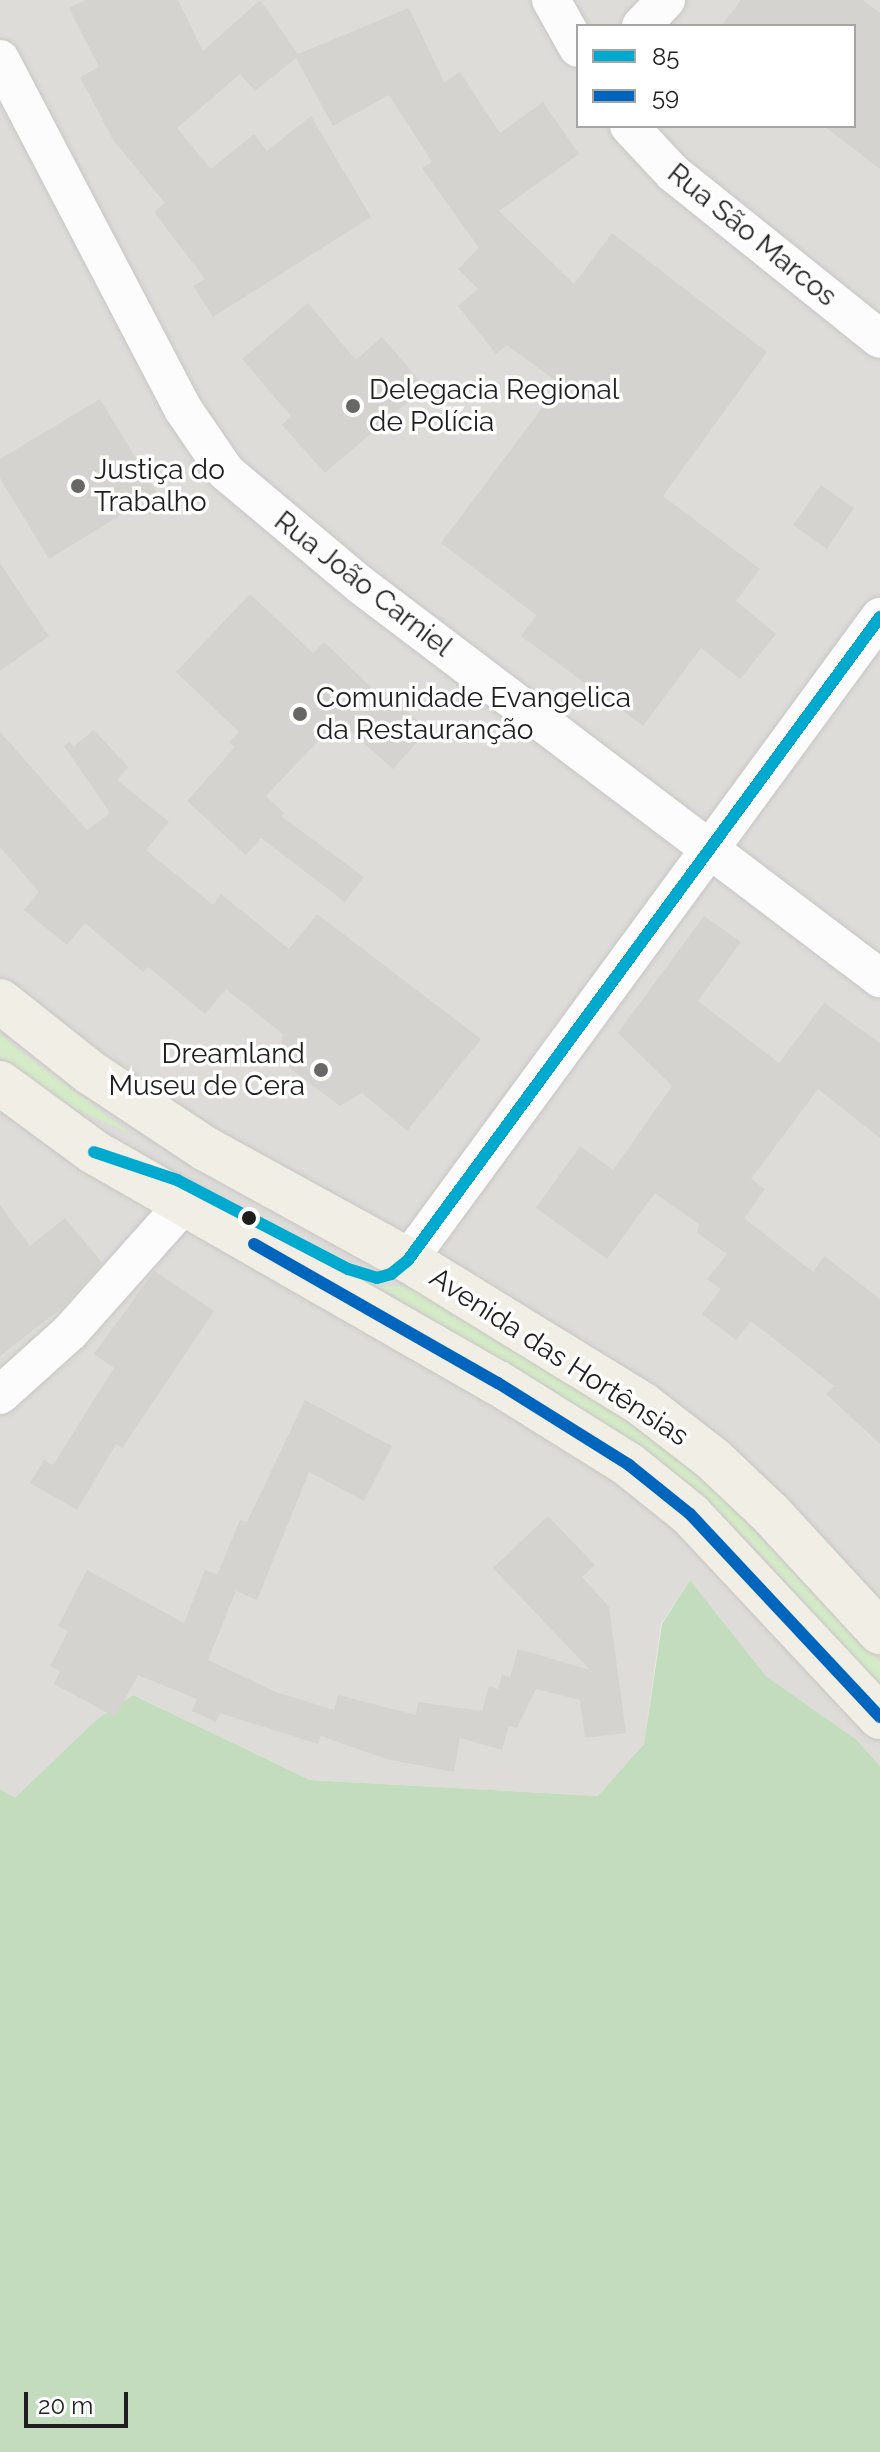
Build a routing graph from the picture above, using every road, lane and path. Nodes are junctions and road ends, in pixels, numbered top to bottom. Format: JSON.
{"nodes":[{"id":1,"x":551,"y":0,"type":"edge"},
{"id":2,"x":666,"y":0,"type":"edge"},
{"id":3,"x":643,"y":24,"type":"edge"},
{"id":4,"x":576,"y":44,"type":"edge"},
{"id":5,"x":0,"y":59,"type":"edge"},
{"id":6,"x":631,"y":128,"type":"edge"},
{"id":7,"x":880,"y":339,"type":"edge"},
{"id":8,"x":880,"y":617,"type":"edge"},
{"id":9,"x":709,"y":849,"type":"junction"},
{"id":10,"x":880,"y":978,"type":"edge"},
{"id":11,"x":0,"y":1001,"type":"edge"},
{"id":12,"x":0,"y":1083,"type":"edge"},
{"id":13,"x":94,"y":1152,"type":"junction"},
{"id":14,"x":184,"y":1204,"type":"junction"},
{"id":15,"x":408,"y":1260,"type":"junction"},
{"id":16,"x":0,"y":1395,"type":"edge"},
{"id":17,"x":880,"y":1632,"type":"edge"},
{"id":18,"x":880,"y":1717,"type":"edge"}],
"edges":[{"from":1,"to":4,"type":"street"},
{"from":2,"to":3,"type":"street"},
{"from":5,"to":9,"type":"street","name":"Rua João Carniel"},
{"from":6,"to":7,"type":"street","name":"Rua São Marcos"},
{"from":8,"to":9,"type":"street"},
{"from":9,"to":10,"type":"street","name":"Rua João Carniel"},
{"from":9,"to":15,"type":"street"},
{"from":11,"to":15,"type":"main road","name":"Avenida das Hortênsias"},
{"from":12,"to":13,"type":"main road","name":"Avenida das Hortênsias"},
{"from":13,"to":14,"type":"main road","name":"Avenida das Hortênsias"},
{"from":13,"to":15,"type":"main road"},
{"from":14,"to":16,"type":"street"},
{"from":14,"to":18,"type":"main road","name":"Avenida das Hortênsias"},
{"from":15,"to":17,"type":"main road","name":"Avenida das Hortênsias"}]}
